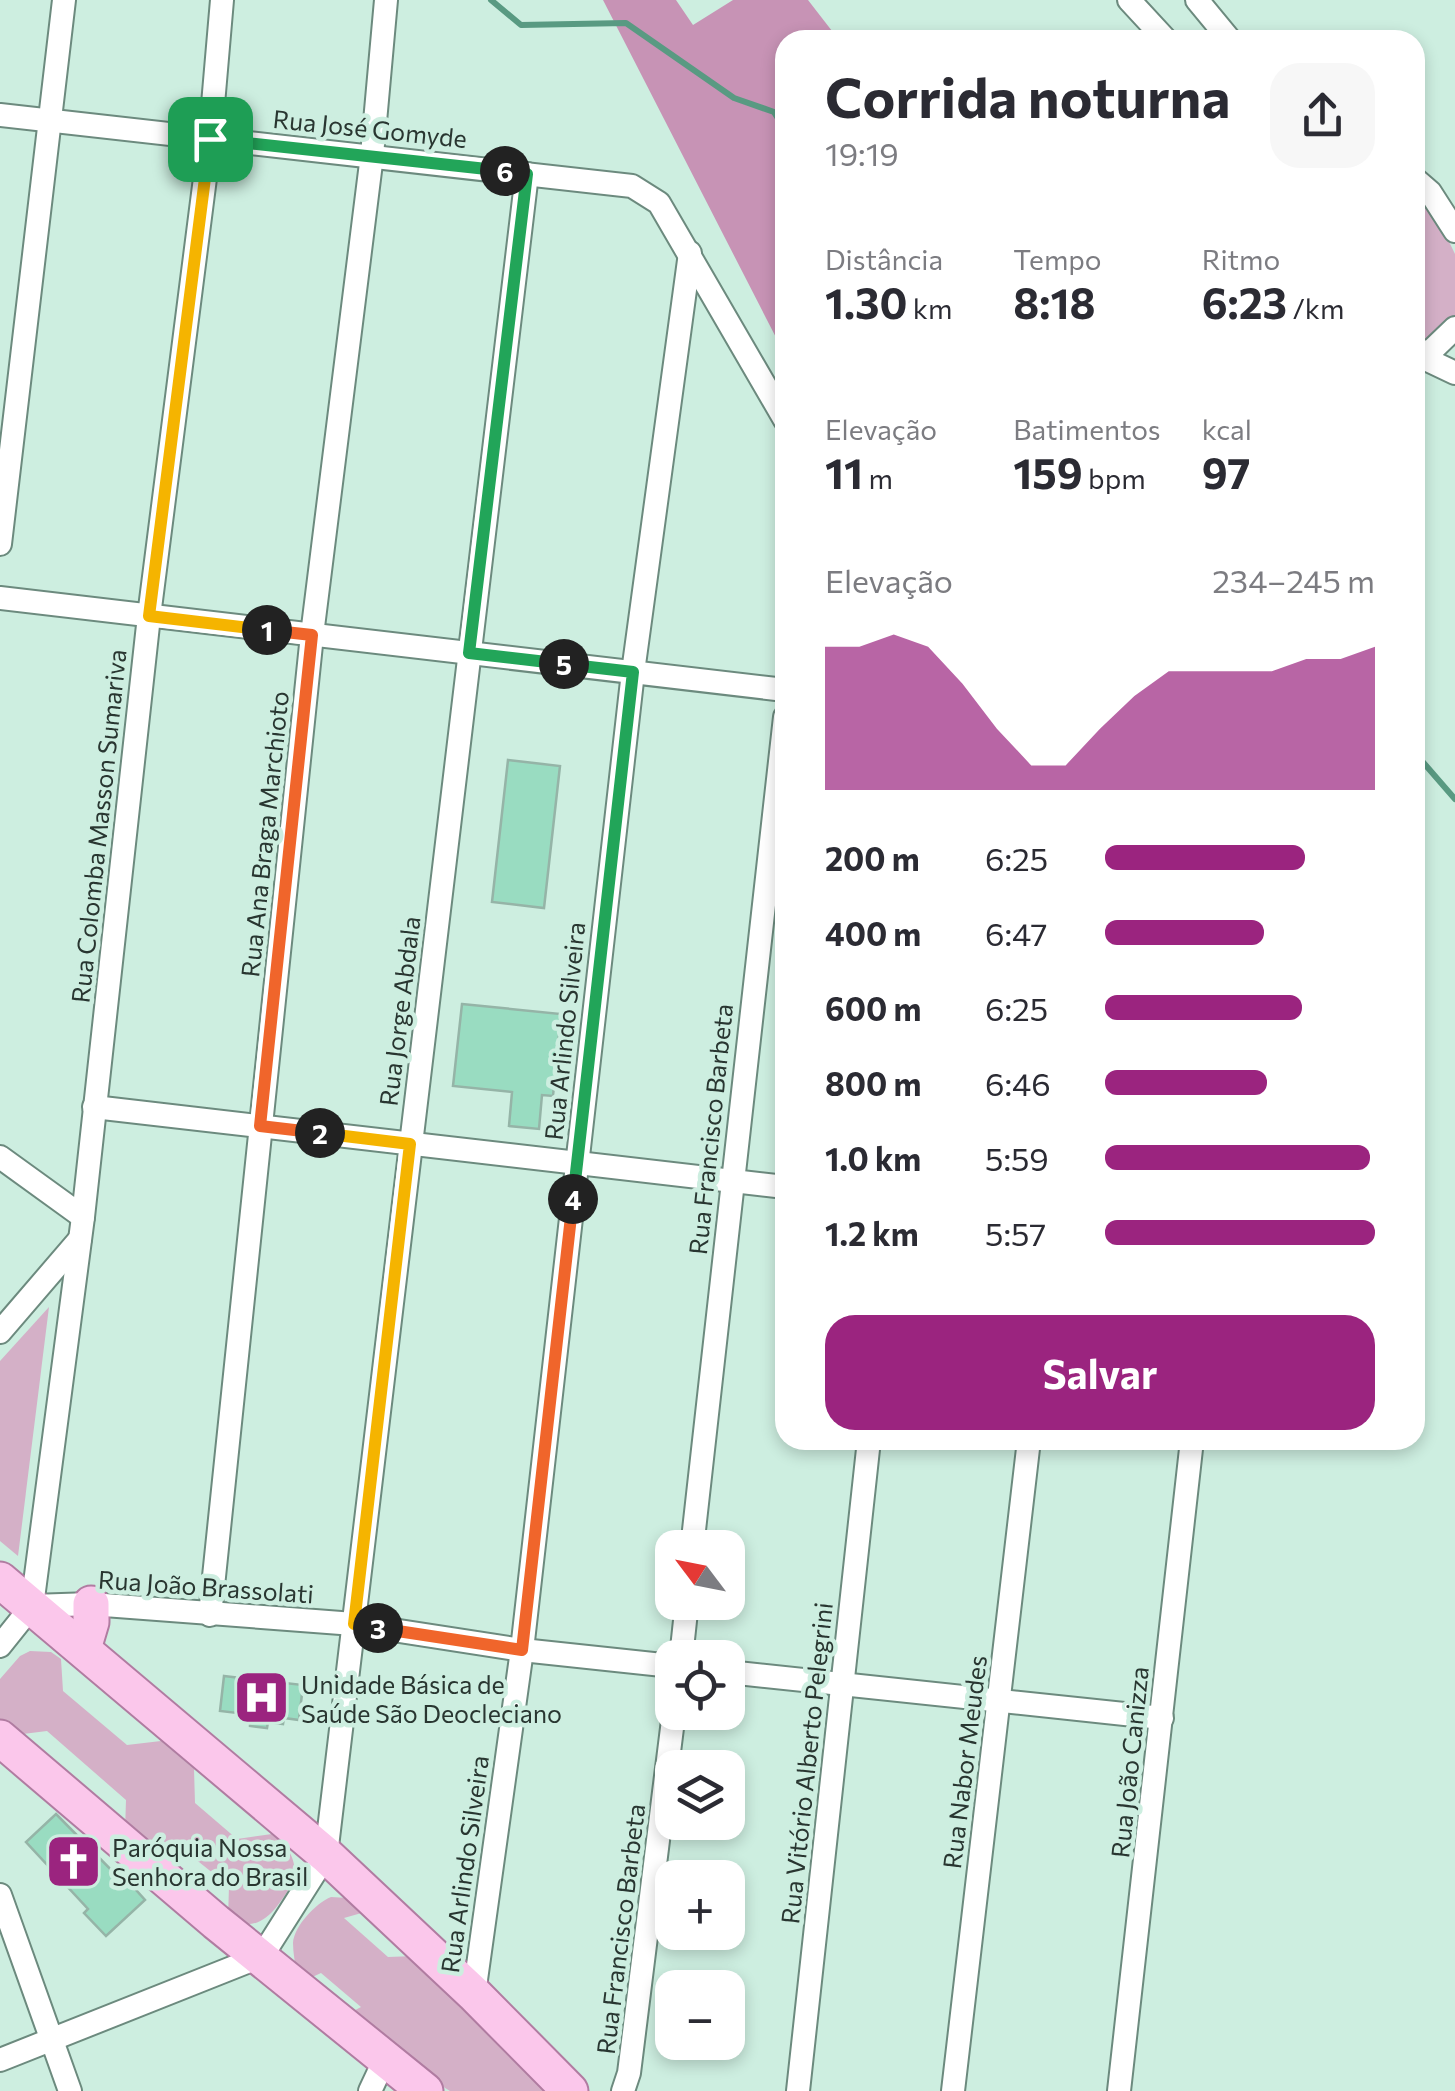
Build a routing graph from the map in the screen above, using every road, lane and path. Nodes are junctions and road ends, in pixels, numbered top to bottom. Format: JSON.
{"nodes":[{"id":1,"x":64,"y":0,"type":"edge"},
{"id":2,"x":222,"y":0,"type":"edge"},
{"id":3,"x":386,"y":0,"type":"edge"},
{"id":4,"x":1129,"y":0,"type":"edge"},
{"id":5,"x":1197,"y":0,"type":"edge"},
{"id":6,"x":1157,"y":30,"type":"edge"},
{"id":7,"x":1222,"y":30,"type":"edge"},
{"id":8,"x":0,"y":114,"type":"edge"},
{"id":9,"x":50,"y":120,"type":"junction"},
{"id":10,"x":210,"y":139,"type":"junction"},
{"id":11,"x":372,"y":155,"type":"junction"},
{"id":12,"x":527,"y":174,"type":"junction"},
{"id":13,"x":1425,"y":188,"type":"edge"},
{"id":14,"x":1455,"y":231,"type":"edge"},
{"id":15,"x":690,"y":254,"type":"junction"},
{"id":16,"x":1455,"y":328,"type":"edge"},
{"id":17,"x":1425,"y":352,"type":"edge"},
{"id":18,"x":1425,"y":359,"type":"edge"},
{"id":19,"x":1455,"y":373,"type":"edge"},
{"id":20,"x":775,"y":403,"type":"edge"},
{"id":21,"x":0,"y":544,"type":"edge"},
{"id":22,"x":0,"y":598,"type":"edge"},
{"id":23,"x":149,"y":616,"type":"junction"},
{"id":24,"x":312,"y":635,"type":"junction"},
{"id":25,"x":469,"y":653,"type":"junction"},
{"id":26,"x":633,"y":672,"type":"junction"},
{"id":27,"x":775,"y":689,"type":"edge"},
{"id":28,"x":775,"y":804,"type":"edge"},
{"id":29,"x":94,"y":1107,"type":"junction"},
{"id":30,"x":260,"y":1126,"type":"junction"},
{"id":31,"x":410,"y":1144,"type":"junction"},
{"id":32,"x":0,"y":1158,"type":"edge"},
{"id":33,"x":577,"y":1163,"type":"junction"},
{"id":34,"x":732,"y":1180,"type":"junction"},
{"id":35,"x":775,"y":1186,"type":"edge"},
{"id":36,"x":81,"y":1228,"type":"junction"},
{"id":37,"x":0,"y":1332,"type":"edge"},
{"id":38,"x":869,"y":1450,"type":"edge"},
{"id":39,"x":1028,"y":1450,"type":"edge"},
{"id":40,"x":1191,"y":1450,"type":"edge"},
{"id":41,"x":694,"y":1530,"type":"edge"},
{"id":42,"x":0,"y":1580,"type":"edge"},
{"id":43,"x":90,"y":1604,"type":"junction"},
{"id":44,"x":32,"y":1606,"type":"junction"},
{"id":45,"x":210,"y":1615,"type":"junction"},
{"id":46,"x":354,"y":1624,"type":"junction"},
{"id":47,"x":0,"y":1646,"type":"edge"},
{"id":48,"x":83,"y":1649,"type":"junction"},
{"id":49,"x":522,"y":1650,"type":"junction"},
{"id":50,"x":655,"y":1664,"type":"edge"},
{"id":51,"x":745,"y":1674,"type":"edge"},
{"id":52,"x":843,"y":1684,"type":"junction"},
{"id":53,"x":999,"y":1700,"type":"junction"},
{"id":54,"x":1162,"y":1718,"type":"junction"},
{"id":55,"x":672,"y":1730,"type":"edge"},
{"id":56,"x":0,"y":1738,"type":"edge"},
{"id":57,"x":326,"y":1855,"type":"junction"},
{"id":58,"x":0,"y":1895,"type":"edge"},
{"id":59,"x":262,"y":1956,"type":"junction"},
{"id":60,"x":474,"y":1994,"type":"junction"},
{"id":61,"x":52,"y":2042,"type":"junction"},
{"id":62,"x":385,"y":2059,"type":"junction"},
{"id":63,"x":0,"y":2060,"type":"edge"},
{"id":64,"x":70,"y":2091,"type":"edge"},
{"id":65,"x":370,"y":2091,"type":"edge"},
{"id":66,"x":426,"y":2091,"type":"edge"},
{"id":67,"x":570,"y":2091,"type":"edge"},
{"id":68,"x":623,"y":2091,"type":"edge"},
{"id":69,"x":798,"y":2091,"type":"edge"},
{"id":70,"x":953,"y":2091,"type":"edge"},
{"id":71,"x":1119,"y":2091,"type":"edge"}],
"edges":[{"from":1,"to":9,"type":"street"},
{"from":2,"to":10,"type":"street","name":"Rua Colomba Masson Sumariva"},
{"from":3,"to":11,"type":"street","name":"Rua Ana Braga Marchioto"},
{"from":4,"to":6,"type":"street"},
{"from":5,"to":7,"type":"street"},
{"from":8,"to":9,"type":"street","name":"Rua José Gomyde"},
{"from":9,"to":10,"type":"street","name":"Rua José Gomyde"},
{"from":9,"to":21,"type":"street"},
{"from":10,"to":11,"type":"street","name":"Rua José Gomyde"},
{"from":10,"to":23,"type":"street","name":"Rua Colomba Masson Sumariva"},
{"from":11,"to":12,"type":"street","name":"Rua José Gomyde"},
{"from":11,"to":24,"type":"street","name":"Rua Ana Braga Marchioto"},
{"from":12,"to":15,"type":"street","name":"Rua José Gomyde"},
{"from":12,"to":25,"type":"street","name":"Rua Jorge Abdala"},
{"from":13,"to":14,"type":"street"},
{"from":15,"to":20,"type":"street","name":"Rua José Gomyde"},
{"from":15,"to":26,"type":"street","name":"Rua Arlindo Silveira"},
{"from":16,"to":17,"type":"street"},
{"from":18,"to":19,"type":"street"},
{"from":22,"to":23,"type":"street"},
{"from":23,"to":24,"type":"street"},
{"from":23,"to":29,"type":"street","name":"Rua Colomba Masson Sumariva"},
{"from":24,"to":25,"type":"street"},
{"from":24,"to":30,"type":"street","name":"Rua Ana Braga Marchioto"},
{"from":25,"to":26,"type":"street"},
{"from":25,"to":31,"type":"street","name":"Rua Jorge Abdala"},
{"from":26,"to":27,"type":"street"},
{"from":26,"to":33,"type":"street","name":"Rua Arlindo Silveira"},
{"from":28,"to":34,"type":"street","name":"Rua Francisco Barbeta"},
{"from":29,"to":30,"type":"street"},
{"from":29,"to":36,"type":"street","name":"Rua Colomba Masson Sumariva"},
{"from":30,"to":31,"type":"street"},
{"from":30,"to":45,"type":"street","name":"Rua Ana Braga Marchioto"},
{"from":31,"to":33,"type":"street"},
{"from":31,"to":46,"type":"street","name":"Rua Jorge Abdala"},
{"from":32,"to":36,"type":"street"},
{"from":33,"to":34,"type":"street"},
{"from":33,"to":49,"type":"street","name":"Rua Arlindo Silveira"},
{"from":34,"to":35,"type":"street"},
{"from":34,"to":41,"type":"street","name":"Rua Francisco Barbeta"},
{"from":36,"to":37,"type":"street"},
{"from":36,"to":44,"type":"street","name":"Rua Colomba Masson Sumariva"},
{"from":38,"to":52,"type":"street","name":"Rua Vitório Alberto Pelegrini"},
{"from":39,"to":53,"type":"street","name":"Rua Nabor Meudes"},
{"from":40,"to":54,"type":"street","name":"Rua João Canizza"},
{"from":42,"to":44,"type":"main road"},
{"from":43,"to":44,"type":"street","name":"Rua João Brassolati"},
{"from":43,"to":45,"type":"street","name":"Rua João Brassolati"},
{"from":43,"to":48,"type":"main road"},
{"from":44,"to":47,"type":"street"},
{"from":44,"to":48,"type":"main road"},
{"from":45,"to":46,"type":"street","name":"Rua João Brassolati"},
{"from":46,"to":49,"type":"street","name":"Rua João Brassolati"},
{"from":46,"to":57,"type":"street","name":"Rua Jorge Abdala"},
{"from":48,"to":57,"type":"main road"},
{"from":49,"to":50,"type":"street","name":"Rua João Brassolati"},
{"from":49,"to":60,"type":"street","name":"Rua Arlindo Silveira"},
{"from":51,"to":52,"type":"street"},
{"from":52,"to":53,"type":"street"},
{"from":52,"to":69,"type":"street","name":"Rua Vitório Alberto Pelegrini"},
{"from":53,"to":54,"type":"street"},
{"from":53,"to":70,"type":"street","name":"Rua Nabor Meudes"},
{"from":54,"to":71,"type":"street","name":"Rua João Canizza"},
{"from":55,"to":68,"type":"street","name":"Rua Francisco Barbeta"},
{"from":56,"to":59,"type":"main road"},
{"from":57,"to":59,"type":"street","name":"Rua Jorge Abdala"},
{"from":57,"to":60,"type":"main road"},
{"from":58,"to":61,"type":"street"},
{"from":59,"to":61,"type":"street"},
{"from":59,"to":62,"type":"main road"},
{"from":60,"to":67,"type":"main road"},
{"from":61,"to":63,"type":"street"},
{"from":61,"to":64,"type":"street"},
{"from":62,"to":65,"type":"street"},
{"from":62,"to":66,"type":"main road"}]}
